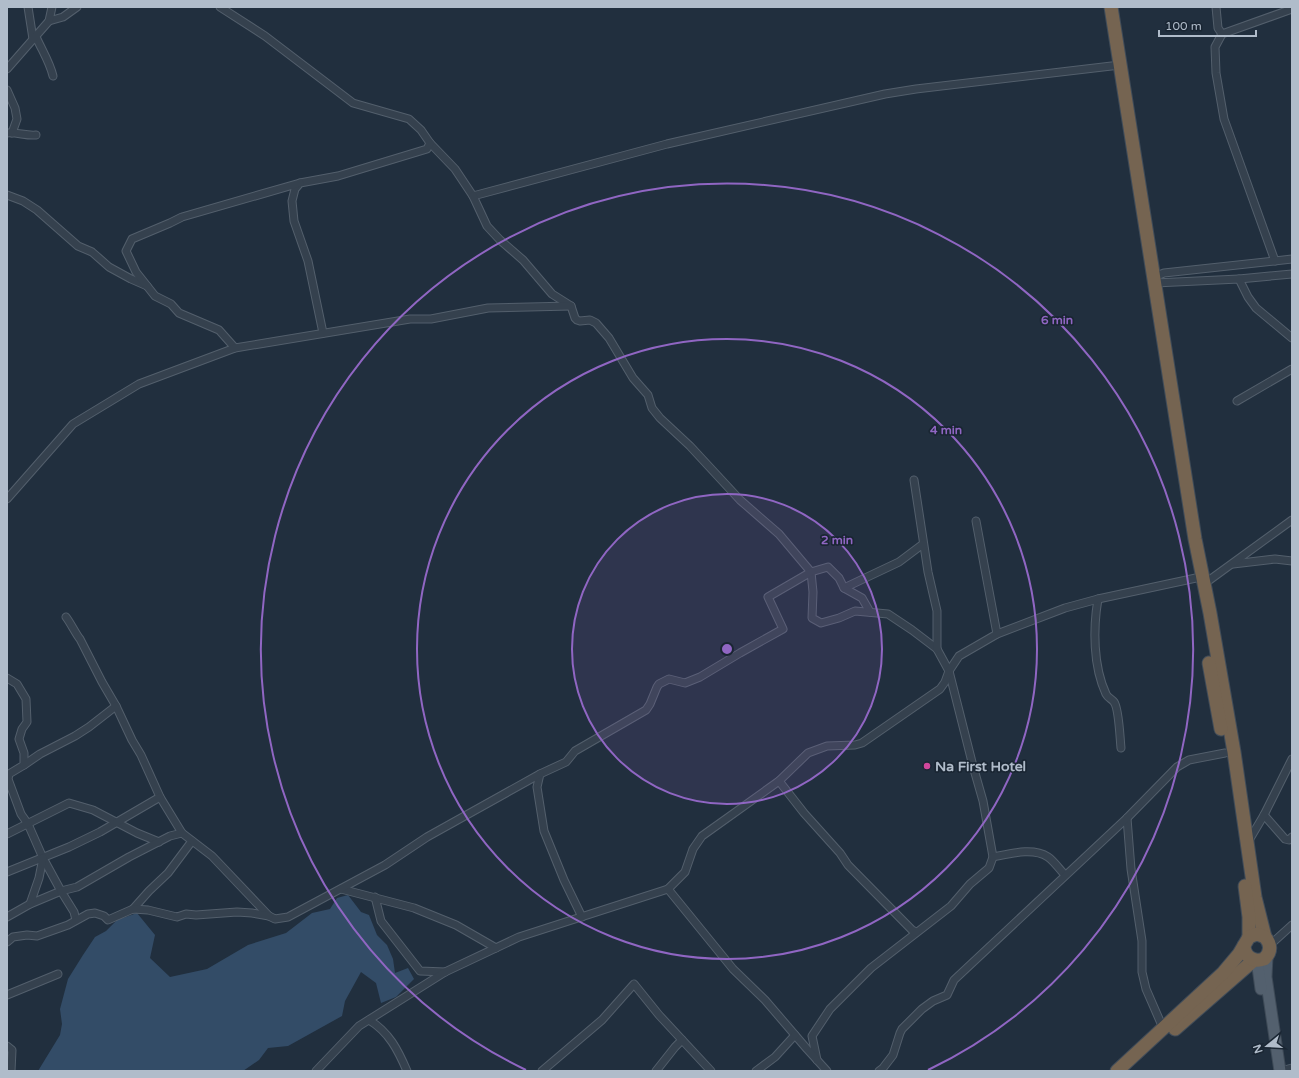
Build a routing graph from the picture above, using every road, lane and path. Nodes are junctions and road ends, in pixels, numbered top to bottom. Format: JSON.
{"nodes":[{"id":1,"x":28,"y":7,"type":"edge"},
{"id":2,"x":52,"y":7,"type":"edge"},
{"id":3,"x":77,"y":7,"type":"edge"},
{"id":4,"x":220,"y":7,"type":"edge"},
{"id":5,"x":1111,"y":7,"type":"edge"},
{"id":6,"x":1216,"y":7,"type":"edge"},
{"id":7,"x":1292,"y":9,"type":"edge"},
{"id":8,"x":49,"y":21,"type":"junction"},
{"id":9,"x":1222,"y":34,"type":"junction"},
{"id":10,"x":33,"y":39,"type":"junction"},
{"id":11,"x":1120,"y":65,"type":"junction"},
{"id":12,"x":7,"y":69,"type":"edge"},
{"id":13,"x":53,"y":76,"type":"dead end"},
{"id":14,"x":7,"y":90,"type":"edge"},
{"id":15,"x":9,"y":133,"type":"edge"},
{"id":16,"x":36,"y":135,"type":"dead end"},
{"id":17,"x":430,"y":143,"type":"junction"},
{"id":18,"x":300,"y":183,"type":"junction"},
{"id":19,"x":7,"y":194,"type":"edge"},
{"id":20,"x":473,"y":196,"type":"junction"},
{"id":21,"x":1292,"y":259,"type":"edge"},
{"id":22,"x":1275,"y":260,"type":"junction"},
{"id":23,"x":1292,"y":274,"type":"edge"},
{"id":24,"x":1239,"y":279,"type":"junction"},
{"id":25,"x":1154,"y":280,"type":"junction"},
{"id":26,"x":147,"y":286,"type":"junction"},
{"id":27,"x":571,"y":306,"type":"junction"},
{"id":28,"x":323,"y":333,"type":"junction"},
{"id":29,"x":1292,"y":338,"type":"edge"},
{"id":30,"x":235,"y":348,"type":"junction"},
{"id":31,"x":1292,"y":369,"type":"edge"},
{"id":32,"x":1237,"y":401,"type":"dead end"},
{"id":33,"x":914,"y":480,"type":"dead end"},
{"id":34,"x":7,"y":499,"type":"edge"},
{"id":35,"x":1292,"y":520,"type":"edge"},
{"id":36,"x":976,"y":521,"type":"dead end"},
{"id":37,"x":923,"y":544,"type":"junction"},
{"id":38,"x":1292,"y":560,"type":"edge"},
{"id":39,"x":1231,"y":565,"type":"junction"},
{"id":40,"x":810,"y":572,"type":"junction"},
{"id":41,"x":1200,"y":581,"type":"junction"},
{"id":42,"x":844,"y":588,"type":"junction"},
{"id":43,"x":1098,"y":599,"type":"junction"},
{"id":44,"x":870,"y":612,"type":"junction"},
{"id":45,"x":66,"y":617,"type":"dead end"},
{"id":46,"x":997,"y":634,"type":"junction"},
{"id":47,"x":937,"y":649,"type":"junction"},
{"id":48,"x":949,"y":671,"type":"junction"},
{"id":49,"x":7,"y":678,"type":"edge"},
{"id":50,"x":116,"y":706,"type":"junction"},
{"id":51,"x":1121,"y":748,"type":"dead end"},
{"id":52,"x":1225,"y":753,"type":"junction"},
{"id":53,"x":1292,"y":759,"type":"edge"},
{"id":54,"x":24,"y":765,"type":"junction"},
{"id":55,"x":540,"y":774,"type":"junction"},
{"id":56,"x":779,"y":781,"type":"junction"},
{"id":57,"x":160,"y":796,"type":"junction"},
{"id":58,"x":1264,"y":815,"type":"junction"},
{"id":59,"x":1127,"y":818,"type":"junction"},
{"id":60,"x":115,"y":822,"type":"junction"},
{"id":61,"x":28,"y":824,"type":"junction"},
{"id":62,"x":182,"y":833,"type":"junction"},
{"id":63,"x":7,"y":834,"type":"edge"},
{"id":64,"x":1292,"y":837,"type":"edge"},
{"id":65,"x":192,"y":841,"type":"junction"},
{"id":66,"x":159,"y":842,"type":"junction"},
{"id":67,"x":1248,"y":842,"type":"junction"},
{"id":68,"x":993,"y":856,"type":"junction"},
{"id":69,"x":43,"y":858,"type":"junction"},
{"id":70,"x":7,"y":872,"type":"edge"},
{"id":71,"x":1065,"y":875,"type":"junction"},
{"id":72,"x":341,"y":889,"type":"junction"},
{"id":73,"x":668,"y":889,"type":"junction"},
{"id":74,"x":61,"y":892,"type":"junction"},
{"id":75,"x":375,"y":897,"type":"junction"},
{"id":76,"x":30,"y":904,"type":"junction"},
{"id":77,"x":133,"y":909,"type":"junction"},
{"id":78,"x":269,"y":916,"type":"junction"},
{"id":79,"x":7,"y":917,"type":"edge"},
{"id":80,"x":582,"y":917,"type":"junction"},
{"id":81,"x":76,"y":920,"type":"junction"},
{"id":82,"x":1292,"y":925,"type":"edge"},
{"id":83,"x":916,"y":932,"type":"junction"},
{"id":84,"x":10,"y":937,"type":"edge"},
{"id":85,"x":1246,"y":941,"type":"junction"},
{"id":86,"x":7,"y":942,"type":"edge"},
{"id":87,"x":496,"y":948,"type":"junction"},
{"id":88,"x":1263,"y":952,"type":"junction"},
{"id":89,"x":445,"y":972,"type":"junction"},
{"id":90,"x":58,"y":974,"type":"dead end"},
{"id":91,"x":7,"y":995,"type":"edge"},
{"id":92,"x":369,"y":1020,"type":"junction"},
{"id":93,"x":1163,"y":1028,"type":"junction"},
{"id":94,"x":795,"y":1035,"type":"junction"},
{"id":95,"x":682,"y":1040,"type":"junction"},
{"id":96,"x":7,"y":1046,"type":"edge"},
{"id":97,"x":817,"y":1060,"type":"junction"},
{"id":98,"x":1292,"y":1068,"type":"edge"},
{"id":99,"x":11,"y":1071,"type":"edge"},
{"id":100,"x":316,"y":1071,"type":"edge"},
{"id":101,"x":407,"y":1071,"type":"edge"},
{"id":102,"x":542,"y":1071,"type":"edge"},
{"id":103,"x":656,"y":1071,"type":"edge"},
{"id":104,"x":711,"y":1071,"type":"edge"},
{"id":105,"x":756,"y":1071,"type":"edge"},
{"id":106,"x":828,"y":1071,"type":"edge"},
{"id":107,"x":879,"y":1071,"type":"edge"},
{"id":108,"x":1117,"y":1071,"type":"edge"},
{"id":109,"x":1130,"y":1071,"type":"edge"},
{"id":110,"x":1273,"y":1071,"type":"edge"},
{"id":111,"x":1281,"y":1071,"type":"edge"}],
"edges":[{"from":1,"to":10,"type":"street"},
{"from":2,"to":8,"type":"street"},
{"from":3,"to":8,"type":"street"},
{"from":4,"to":17,"type":"street"},
{"from":5,"to":11,"type":"highway"},
{"from":6,"to":9,"type":"street"},
{"from":7,"to":9,"type":"street"},
{"from":8,"to":10,"type":"street"},
{"from":9,"to":22,"type":"street"},
{"from":10,"to":12,"type":"street"},
{"from":10,"to":13,"type":"street"},
{"from":11,"to":20,"type":"street"},
{"from":11,"to":25,"type":"highway"},
{"from":14,"to":15,"type":"street"},
{"from":15,"to":16,"type":"street"},
{"from":17,"to":18,"type":"street"},
{"from":17,"to":20,"type":"street"},
{"from":18,"to":26,"type":"street"},
{"from":18,"to":28,"type":"street"},
{"from":19,"to":26,"type":"street"},
{"from":20,"to":27,"type":"street"},
{"from":21,"to":22,"type":"street"},
{"from":22,"to":25,"type":"street"},
{"from":23,"to":24,"type":"street"},
{"from":24,"to":25,"type":"street"},
{"from":24,"to":29,"type":"street"},
{"from":25,"to":41,"type":"highway"},
{"from":26,"to":30,"type":"street"},
{"from":27,"to":28,"type":"street"},
{"from":27,"to":40,"type":"street"},
{"from":28,"to":30,"type":"street"},
{"from":30,"to":34,"type":"street"},
{"from":31,"to":32,"type":"street"},
{"from":33,"to":37,"type":"street"},
{"from":35,"to":39,"type":"street"},
{"from":36,"to":46,"type":"street"},
{"from":37,"to":42,"type":"street"},
{"from":37,"to":47,"type":"street"},
{"from":38,"to":39,"type":"street"},
{"from":39,"to":41,"type":"street"},
{"from":40,"to":42,"type":"street"},
{"from":40,"to":44,"type":"street"},
{"from":40,"to":55,"type":"street"},
{"from":41,"to":43,"type":"street"},
{"from":41,"to":52,"type":"highway"},
{"from":41,"to":67,"type":"highway"},
{"from":42,"to":44,"type":"street"},
{"from":43,"to":46,"type":"street"},
{"from":43,"to":51,"type":"street"},
{"from":44,"to":47,"type":"street"},
{"from":45,"to":50,"type":"street"},
{"from":46,"to":48,"type":"street"},
{"from":47,"to":48,"type":"street"},
{"from":48,"to":56,"type":"street"},
{"from":48,"to":68,"type":"street"},
{"from":49,"to":54,"type":"street"},
{"from":50,"to":54,"type":"street"},
{"from":50,"to":57,"type":"street"},
{"from":52,"to":59,"type":"street"},
{"from":52,"to":85,"type":"highway"},
{"from":53,"to":58,"type":"street"},
{"from":54,"to":61,"type":"street"},
{"from":55,"to":72,"type":"street"},
{"from":55,"to":80,"type":"street"},
{"from":56,"to":73,"type":"street"},
{"from":56,"to":83,"type":"street"},
{"from":57,"to":60,"type":"street"},
{"from":57,"to":62,"type":"street"},
{"from":58,"to":64,"type":"street"},
{"from":58,"to":67,"type":"street"},
{"from":59,"to":71,"type":"street"},
{"from":59,"to":93,"type":"street"},
{"from":60,"to":61,"type":"street"},
{"from":60,"to":66,"type":"street"},
{"from":60,"to":69,"type":"street"},
{"from":61,"to":63,"type":"street"},
{"from":61,"to":69,"type":"street"},
{"from":62,"to":65,"type":"street"},
{"from":62,"to":66,"type":"street"},
{"from":65,"to":77,"type":"street"},
{"from":65,"to":78,"type":"street"},
{"from":66,"to":74,"type":"street"},
{"from":67,"to":88,"type":"highway"},
{"from":68,"to":71,"type":"street"},
{"from":68,"to":83,"type":"street"},
{"from":69,"to":70,"type":"street"},
{"from":69,"to":74,"type":"street"},
{"from":69,"to":76,"type":"street"},
{"from":71,"to":107,"type":"street"},
{"from":72,"to":75,"type":"street"},
{"from":72,"to":78,"type":"street"},
{"from":73,"to":80,"type":"street"},
{"from":73,"to":94,"type":"street"},
{"from":74,"to":76,"type":"street"},
{"from":74,"to":81,"type":"street"},
{"from":75,"to":87,"type":"street"},
{"from":75,"to":89,"type":"street"},
{"from":76,"to":79,"type":"street"},
{"from":77,"to":78,"type":"street"},
{"from":77,"to":81,"type":"street"},
{"from":80,"to":87,"type":"street"},
{"from":81,"to":84,"type":"street"},
{"from":82,"to":88,"type":"street"},
{"from":83,"to":97,"type":"street"},
{"from":84,"to":86,"type":"street"},
{"from":85,"to":88,"type":"highway"},
{"from":85,"to":88,"type":"highway"},
{"from":85,"to":93,"type":"highway"},
{"from":87,"to":89,"type":"street"},
{"from":88,"to":109,"type":"highway"},
{"from":88,"to":110,"type":"main road"},
{"from":88,"to":111,"type":"main road"},
{"from":89,"to":92,"type":"street"},
{"from":90,"to":91,"type":"street"},
{"from":92,"to":100,"type":"street"},
{"from":92,"to":101,"type":"street"},
{"from":93,"to":108,"type":"highway"},
{"from":94,"to":97,"type":"street"},
{"from":94,"to":105,"type":"street"},
{"from":95,"to":102,"type":"street"},
{"from":95,"to":103,"type":"street"},
{"from":95,"to":104,"type":"street"},
{"from":96,"to":99,"type":"street"},
{"from":97,"to":106,"type":"street"},
{"from":98,"to":111,"type":"street"}]}
